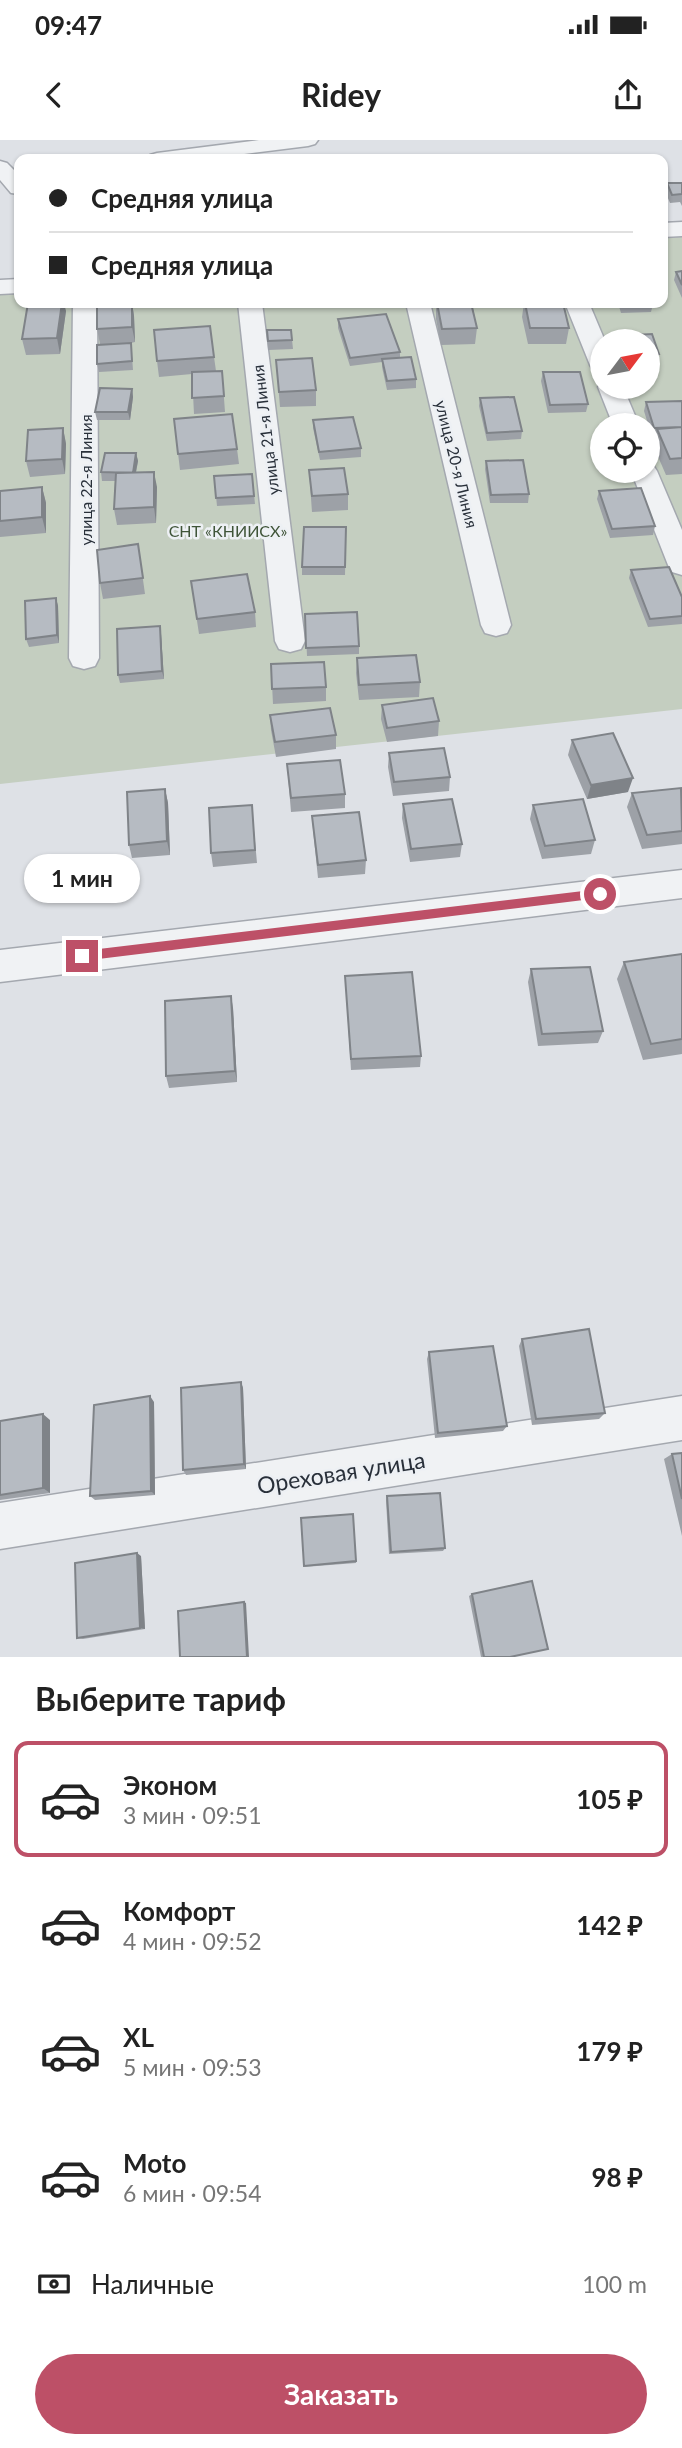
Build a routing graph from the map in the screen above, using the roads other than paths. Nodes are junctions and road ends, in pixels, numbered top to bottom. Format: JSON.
{"nodes":[{"id":1,"x":308,"y":140,"type":"edge"},
{"id":2,"x":197,"y":154,"type":"edge"},
{"id":3,"x":0,"y":167,"type":"edge"},
{"id":4,"x":14,"y":182,"type":"edge"},
{"id":5,"x":85,"y":308,"type":"edge"},
{"id":6,"x":251,"y":308,"type":"edge"},
{"id":7,"x":419,"y":308,"type":"edge"},
{"id":8,"x":579,"y":308,"type":"edge"},
{"id":9,"x":590,"y":335,"type":"edge"},
{"id":10,"x":649,"y":483,"type":"edge"},
{"id":11,"x":682,"y":565,"type":"edge"},
{"id":12,"x":496,"y":625,"type":"dead end"},
{"id":13,"x":290,"y":640,"type":"dead end"},
{"id":14,"x":84,"y":658,"type":"dead end"},
{"id":15,"x":682,"y":884,"type":"edge"},
{"id":16,"x":0,"y":966,"type":"edge"},
{"id":17,"x":682,"y":1418,"type":"edge"},
{"id":18,"x":0,"y":1526,"type":"edge"}],
"edges":[{"from":1,"to":2,"type":"street"},
{"from":3,"to":4,"type":"street"},
{"from":5,"to":14,"type":"street","name":"улица 22-я Линия"},
{"from":6,"to":13,"type":"street","name":"улица 21-я Линия"},
{"from":7,"to":12,"type":"street","name":"улица 20-я Линия"},
{"from":8,"to":9,"type":"street"},
{"from":10,"to":11,"type":"street"},
{"from":15,"to":16,"type":"street"},
{"from":17,"to":18,"type":"street","name":"Ореховая улица"}]}
